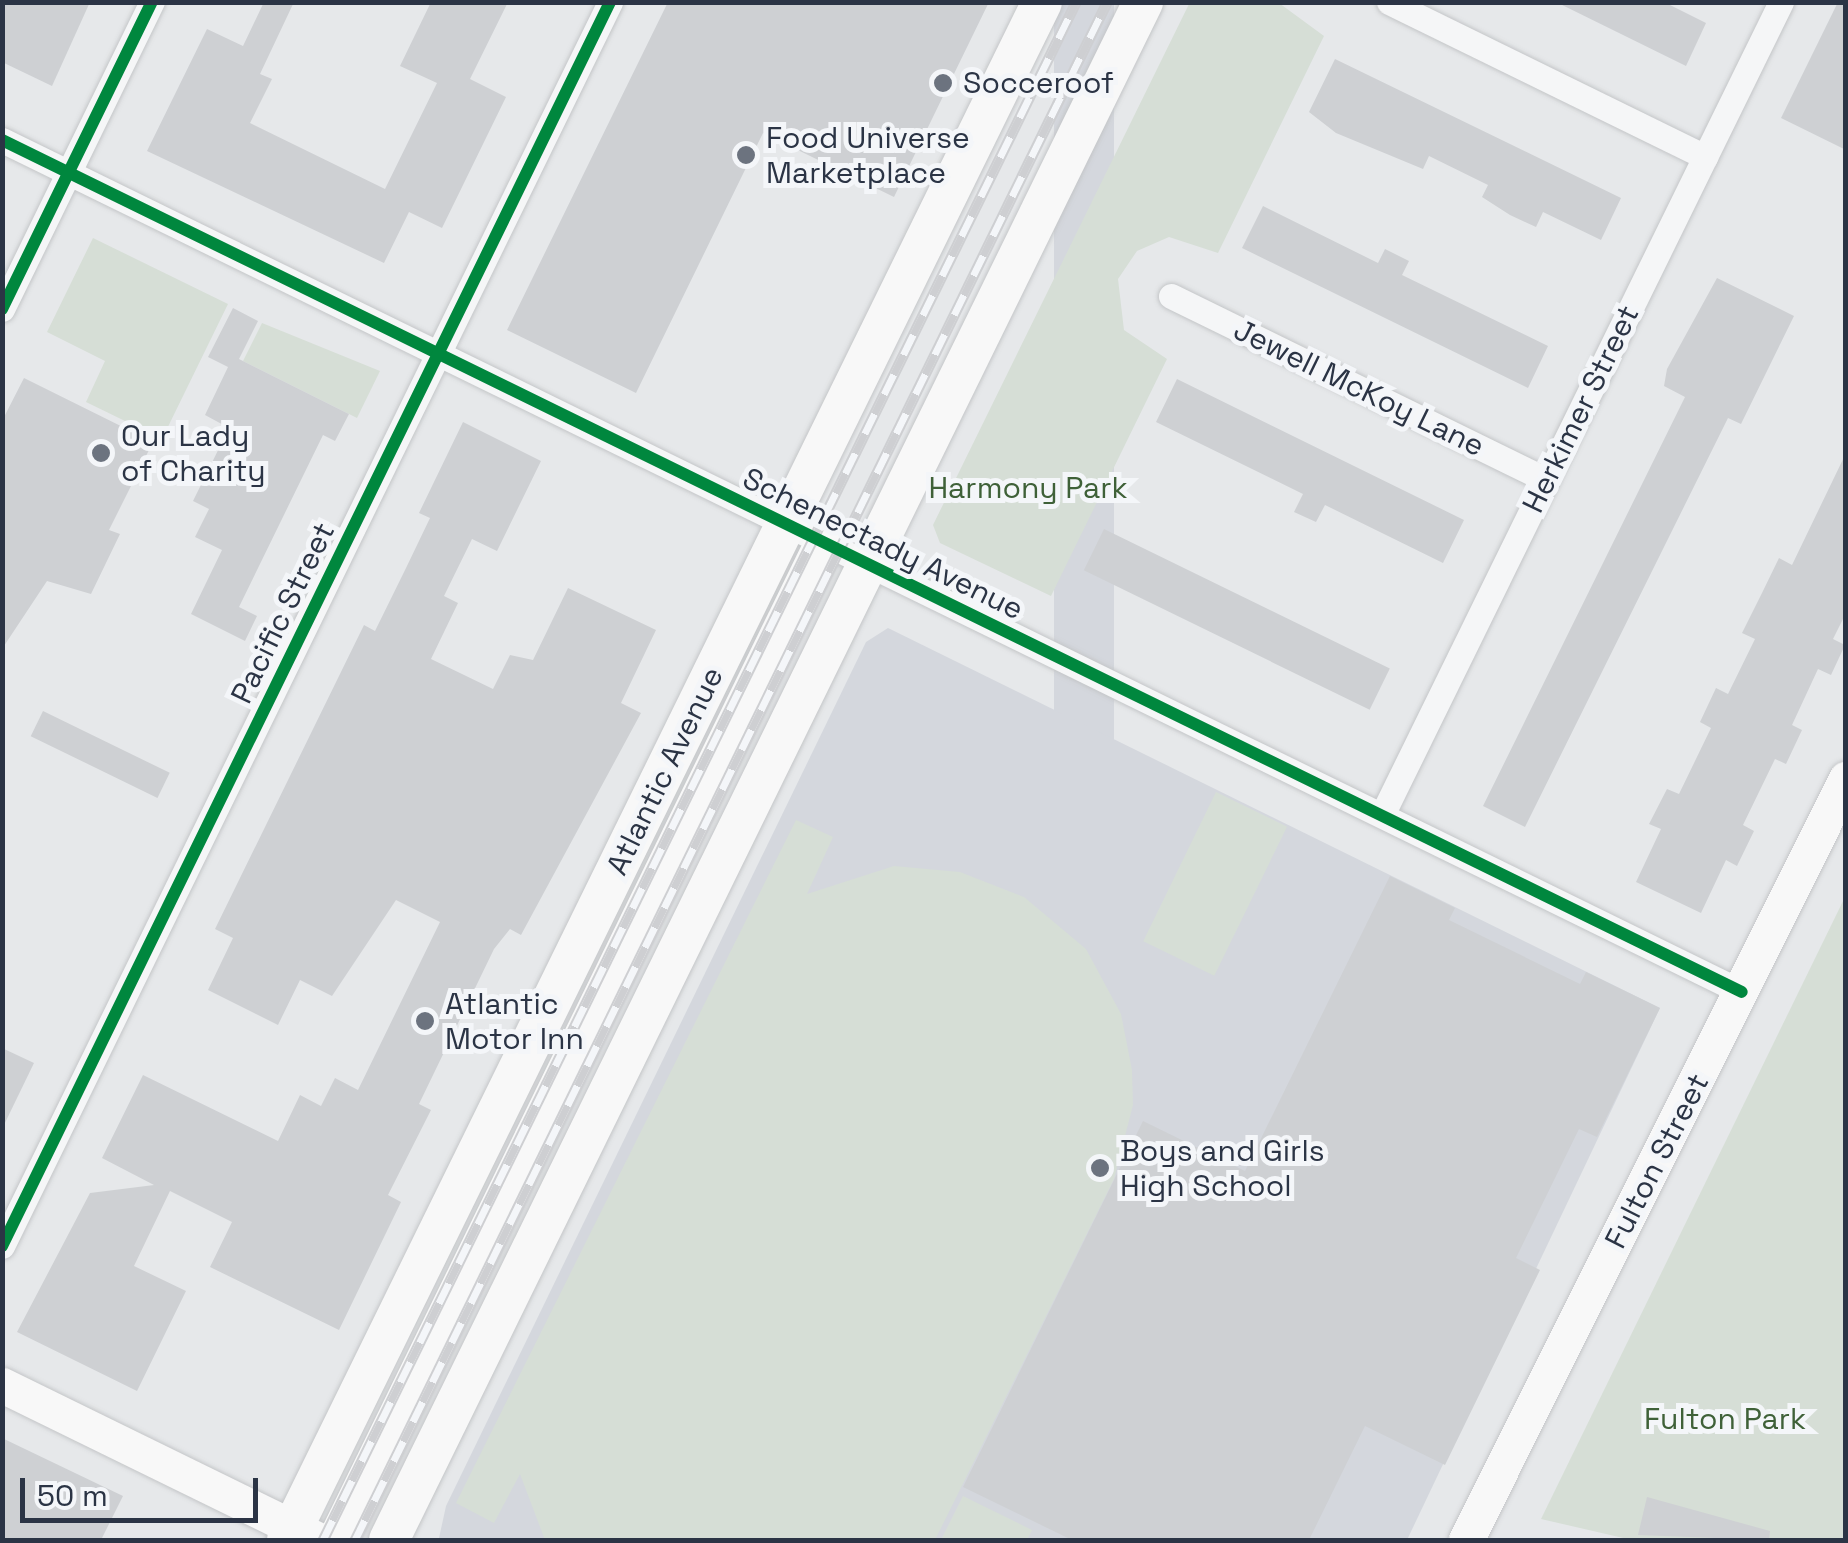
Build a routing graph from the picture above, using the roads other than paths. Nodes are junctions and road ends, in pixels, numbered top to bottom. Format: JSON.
{"nodes":[{"id":1,"x":152,"y":2,"type":"edge"},
{"id":2,"x":610,"y":2,"type":"edge"},
{"id":3,"x":1042,"y":2,"type":"edge"},
{"id":4,"x":1143,"y":2,"type":"edge"},
{"id":5,"x":1389,"y":2,"type":"edge"},
{"id":6,"x":1780,"y":2,"type":"edge"},
{"id":7,"x":2,"y":140,"type":"edge"},
{"id":8,"x":1704,"y":157,"type":"junction"},
{"id":9,"x":69,"y":173,"type":"junction"},
{"id":10,"x":1171,"y":296,"type":"dead end"},
{"id":11,"x":2,"y":309,"type":"edge"},
{"id":12,"x":438,"y":354,"type":"junction"},
{"id":13,"x":1546,"y":480,"type":"junction"},
{"id":14,"x":786,"y":524,"type":"junction"},
{"id":15,"x":825,"y":544,"type":"junction"},
{"id":16,"x":868,"y":565,"type":"junction"},
{"id":17,"x":710,"y":679,"type":"junction"},
{"id":18,"x":1846,"y":780,"type":"edge"},
{"id":19,"x":698,"y":805,"type":"junction"},
{"id":20,"x":1382,"y":815,"type":"junction"},
{"id":21,"x":1742,"y":992,"type":"junction"},
{"id":22,"x":517,"y":1177,"type":"junction"},
{"id":23,"x":2,"y":1246,"type":"edge"},
{"id":24,"x":505,"y":1306,"type":"junction"},
{"id":25,"x":2,"y":1385,"type":"edge"},
{"id":26,"x":300,"y":1536,"type":"edge"},
{"id":27,"x":338,"y":1540,"type":"edge"},
{"id":28,"x":390,"y":1540,"type":"edge"},
{"id":29,"x":1466,"y":1540,"type":"edge"}],
"edges":[{"from":1,"to":9,"type":"street"},
{"from":2,"to":12,"type":"street","name":"Pacific Street"},
{"from":3,"to":14,"type":"main road","name":"Atlantic Avenue"},
{"from":4,"to":16,"type":"main road"},
{"from":5,"to":8,"type":"street"},
{"from":6,"to":8,"type":"street","name":"Herkimer Street"},
{"from":7,"to":9,"type":"street","name":"Schenectady Avenue"},
{"from":8,"to":13,"type":"street","name":"Herkimer Street"},
{"from":9,"to":11,"type":"street"},
{"from":9,"to":12,"type":"street","name":"Schenectady Avenue"},
{"from":10,"to":13,"type":"street","name":"Jewell McKoy Lane"},
{"from":12,"to":14,"type":"street","name":"Schenectady Avenue"},
{"from":12,"to":23,"type":"street","name":"Pacific Street"},
{"from":13,"to":20,"type":"street","name":"Herkimer Street"},
{"from":14,"to":15,"type":"street","name":"Schenectady Avenue"},
{"from":14,"to":17,"type":"main road","name":"Atlantic Avenue"},
{"from":15,"to":16,"type":"street","name":"Schenectady Avenue"},
{"from":15,"to":19,"type":"main road"},
{"from":16,"to":20,"type":"street","name":"Schenectady Avenue"},
{"from":16,"to":24,"type":"main road"},
{"from":17,"to":19,"type":"main road"},
{"from":17,"to":26,"type":"main road","name":"Atlantic Avenue"},
{"from":18,"to":21,"type":"main road","name":"Fulton Street"},
{"from":19,"to":22,"type":"main road"},
{"from":20,"to":21,"type":"street","name":"Schenectady Avenue"},
{"from":21,"to":29,"type":"main road","name":"Fulton Street"},
{"from":22,"to":24,"type":"main road"},
{"from":22,"to":27,"type":"main road"},
{"from":24,"to":28,"type":"main road"},
{"from":25,"to":26,"type":"main road"}]}
